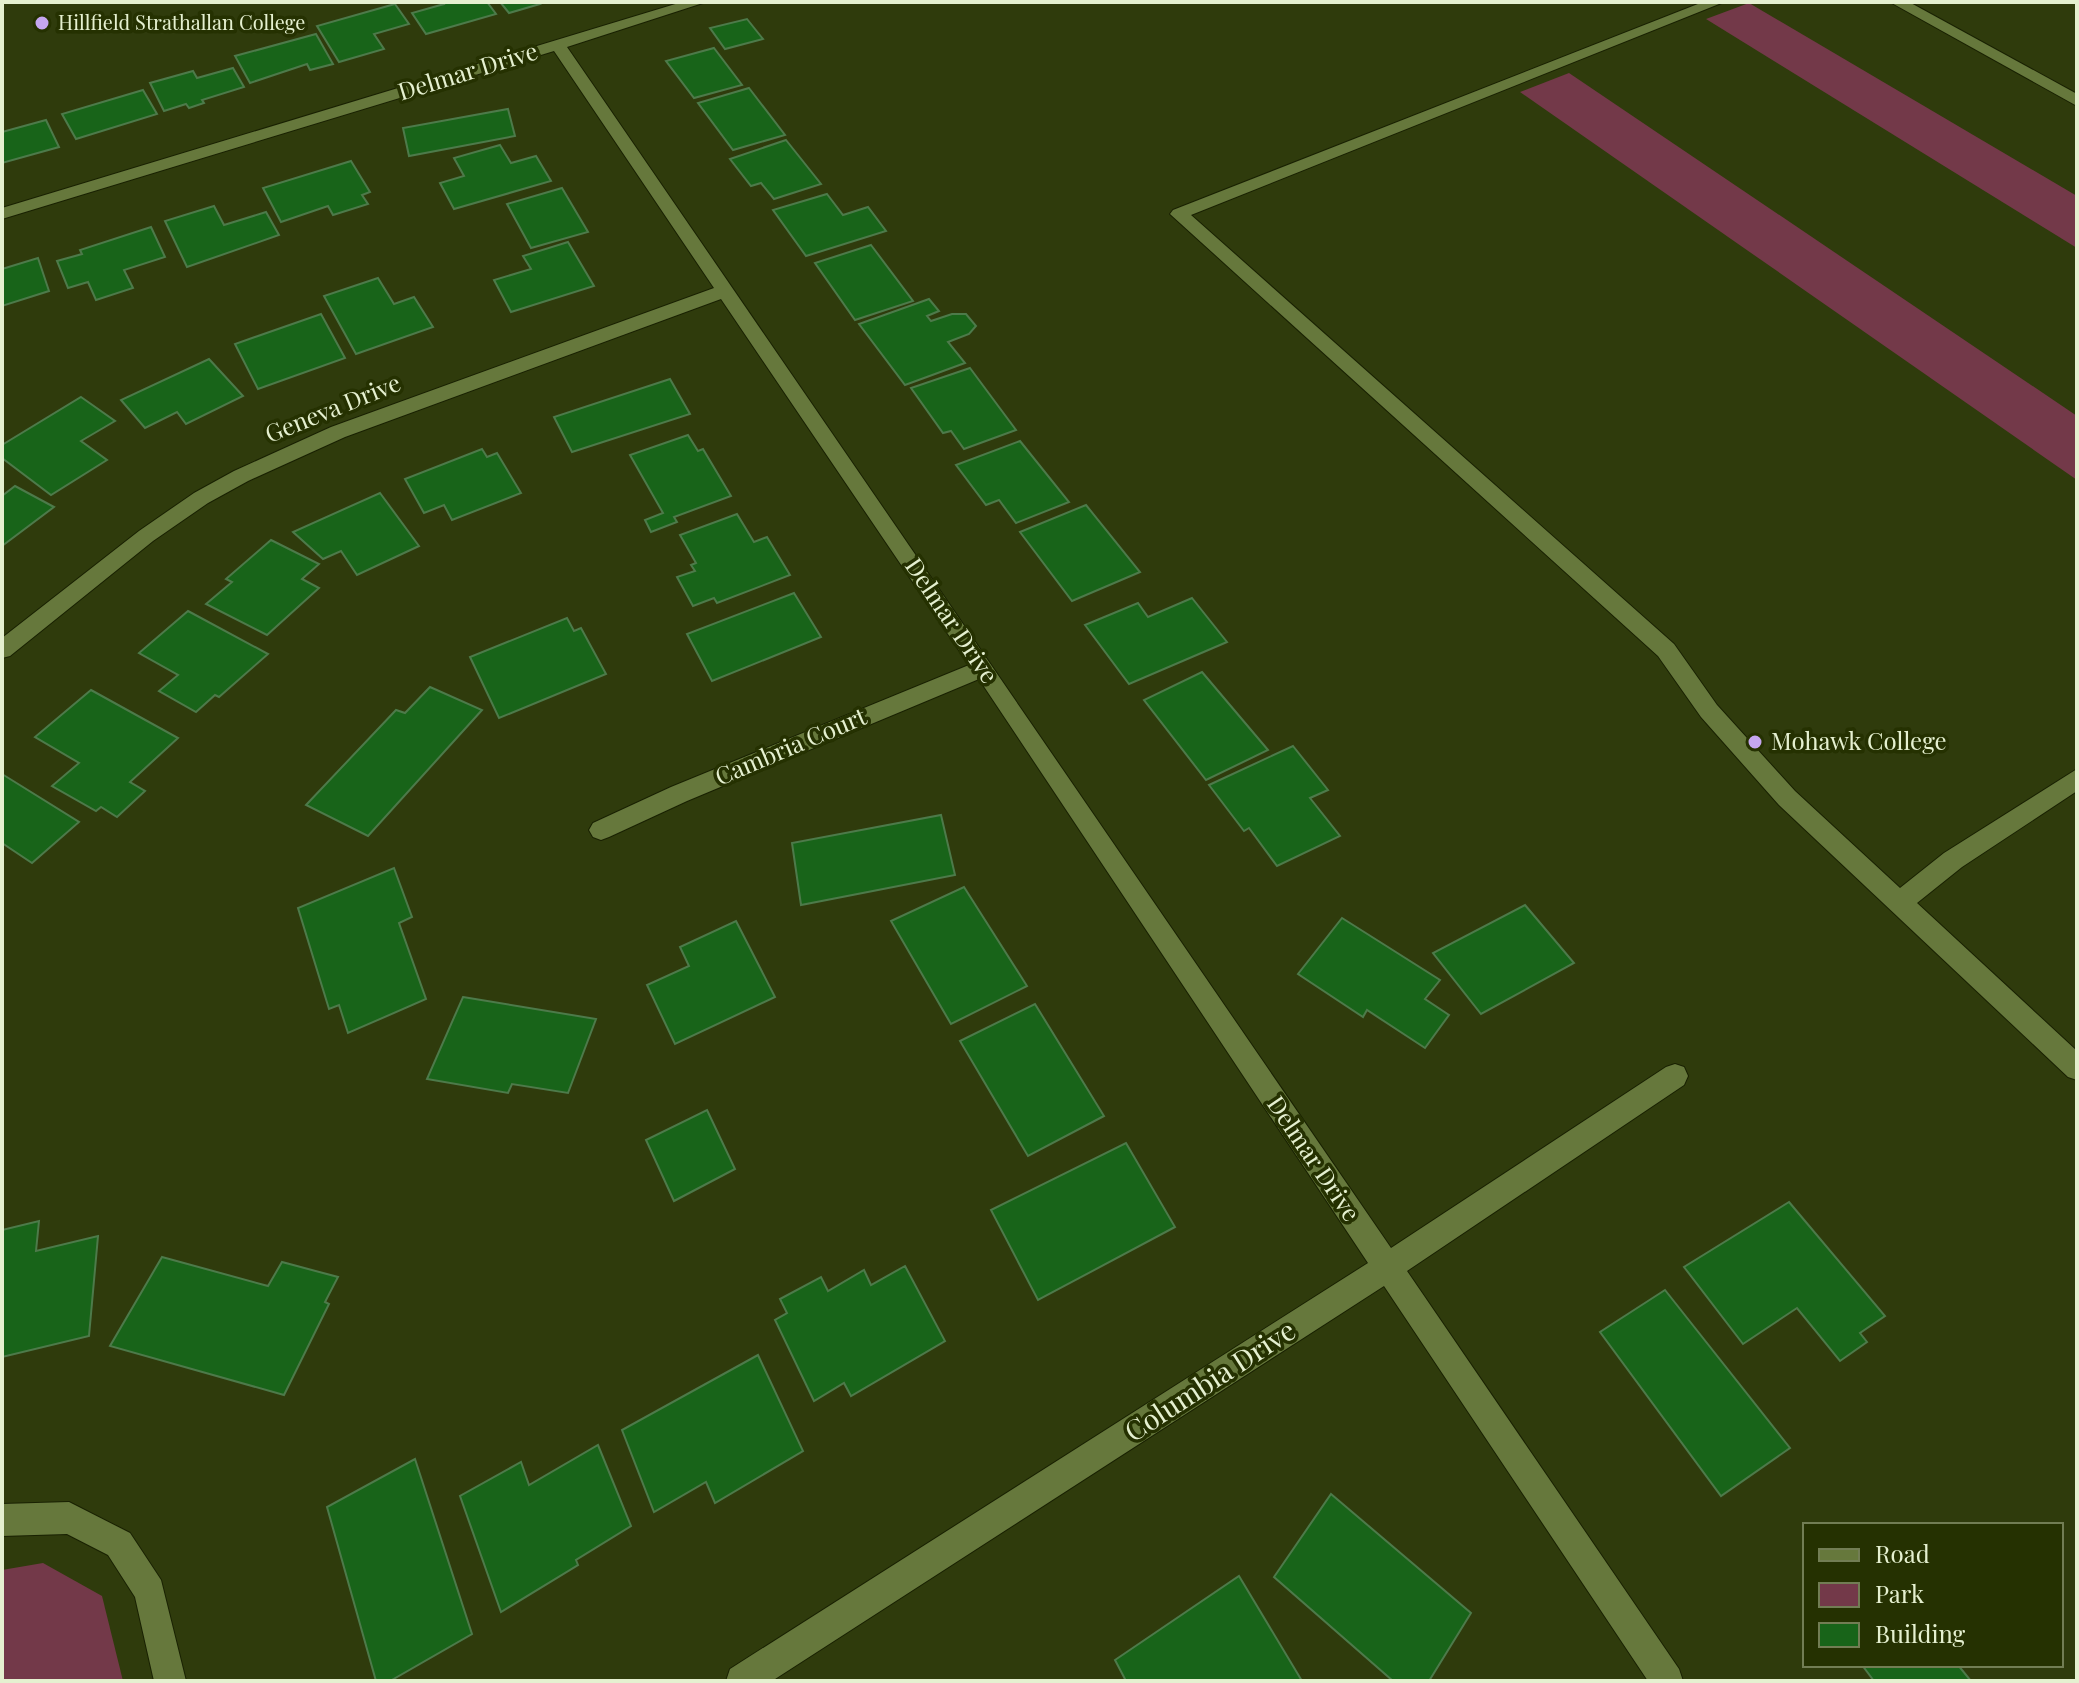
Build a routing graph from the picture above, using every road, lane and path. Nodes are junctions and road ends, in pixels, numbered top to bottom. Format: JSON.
{"nodes":[{"id":1,"x":698,"y":2,"type":"edge"},
{"id":2,"x":1716,"y":2,"type":"edge"},
{"id":3,"x":1898,"y":2,"type":"edge"},
{"id":4,"x":557,"y":44,"type":"junction"},
{"id":5,"x":2077,"y":101,"type":"edge"},
{"id":6,"x":2,"y":214,"type":"edge"},
{"id":7,"x":725,"y":291,"type":"junction"},
{"id":8,"x":2,"y":650,"type":"edge"},
{"id":9,"x":983,"y":668,"type":"junction"},
{"id":10,"x":2077,"y":779,"type":"edge"},
{"id":11,"x":601,"y":830,"type":"dead end"},
{"id":12,"x":1900,"y":902,"type":"junction"},
{"id":13,"x":2077,"y":1068,"type":"edge"},
{"id":14,"x":1675,"y":1076,"type":"dead end"},
{"id":15,"x":1387,"y":1267,"type":"junction"},
{"id":16,"x":2,"y":1520,"type":"edge"},
{"id":17,"x":170,"y":1681,"type":"edge"},
{"id":18,"x":742,"y":1681,"type":"edge"},
{"id":19,"x":1667,"y":1681,"type":"edge"}],
"edges":[{"from":1,"to":4,"type":"street"},
{"from":2,"to":12,"type":"street"},
{"from":3,"to":5,"type":"street"},
{"from":4,"to":6,"type":"street","name":"Delmar Drive"},
{"from":4,"to":7,"type":"street","name":"Delmar Drive"},
{"from":7,"to":8,"type":"street","name":"Geneva Drive"},
{"from":7,"to":9,"type":"street","name":"Delmar Drive"},
{"from":9,"to":11,"type":"street","name":"Cambria Court"},
{"from":9,"to":15,"type":"street","name":"Delmar Drive"},
{"from":10,"to":12,"type":"street"},
{"from":12,"to":13,"type":"street"},
{"from":14,"to":15,"type":"street","name":"Columbia Drive"},
{"from":15,"to":18,"type":"street","name":"Columbia Drive"},
{"from":15,"to":19,"type":"street","name":"Delmar Drive"},
{"from":16,"to":17,"type":"street"}]}
